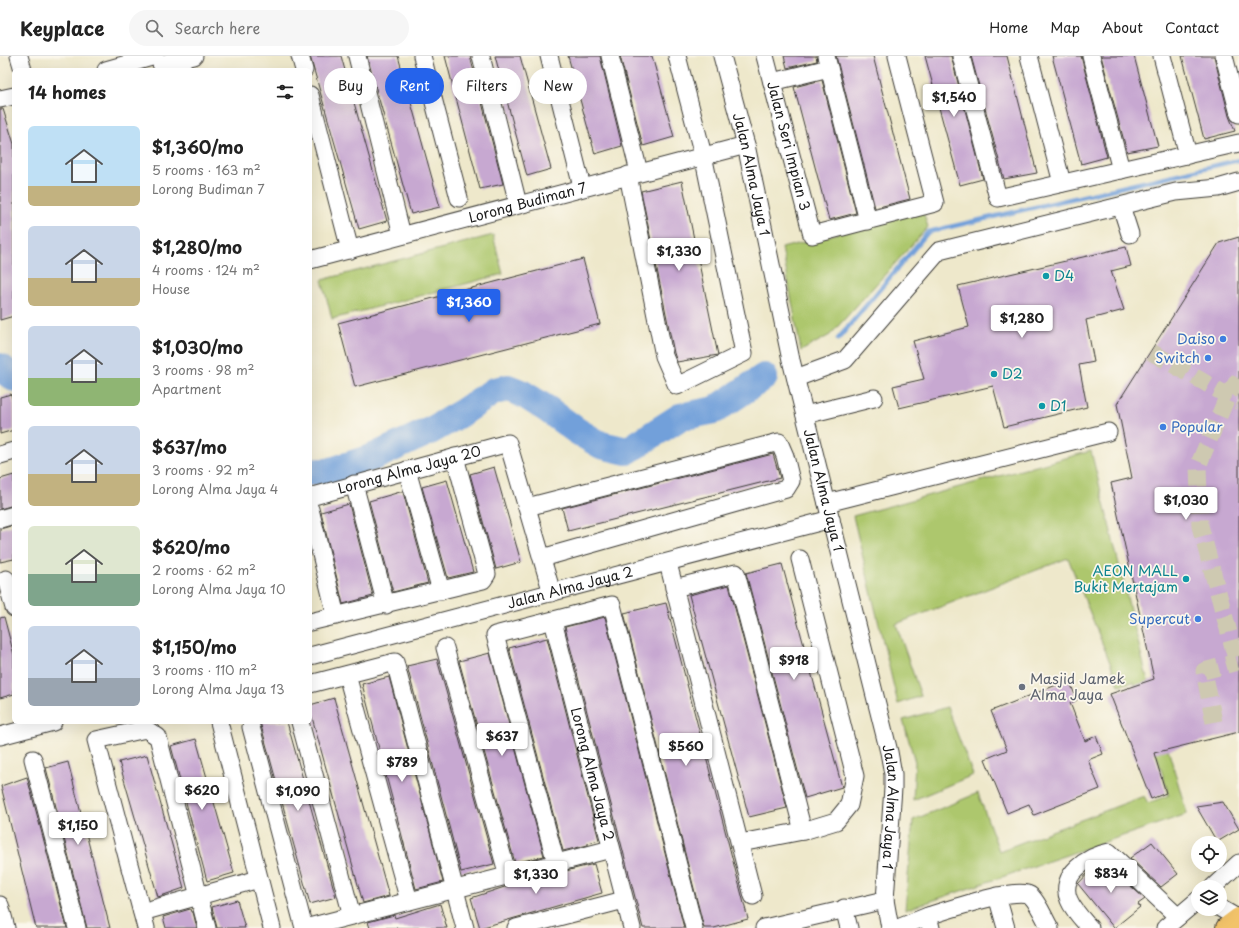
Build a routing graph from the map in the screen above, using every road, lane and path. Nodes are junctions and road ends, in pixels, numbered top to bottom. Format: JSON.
{"nodes":[{"id":1,"x":19,"y":56,"type":"edge"},
{"id":2,"x":194,"y":56,"type":"edge"},
{"id":3,"x":300,"y":56,"type":"edge"},
{"id":4,"x":357,"y":56,"type":"edge"},
{"id":5,"x":422,"y":56,"type":"edge"},
{"id":6,"x":481,"y":56,"type":"edge"},
{"id":7,"x":549,"y":56,"type":"edge"},
{"id":8,"x":610,"y":56,"type":"edge"},
{"id":9,"x":677,"y":56,"type":"edge"},
{"id":10,"x":722,"y":56,"type":"edge"},
{"id":11,"x":765,"y":56,"type":"edge"},
{"id":12,"x":897,"y":56,"type":"edge"},
{"id":13,"x":961,"y":56,"type":"edge"},
{"id":14,"x":1029,"y":56,"type":"edge"},
{"id":15,"x":1092,"y":56,"type":"edge"},
{"id":16,"x":1162,"y":56,"type":"edge"},
{"id":17,"x":1224,"y":56,"type":"edge"},
{"id":18,"x":160,"y":62,"type":"edge"},
{"id":19,"x":827,"y":62,"type":"edge"},
{"id":20,"x":22,"y":68,"type":"edge"},
{"id":21,"x":120,"y":68,"type":"edge"},
{"id":22,"x":303,"y":68,"type":"edge"},
{"id":23,"x":772,"y":82,"type":"junction"},
{"id":24,"x":12,"y":96,"type":"edge"},
{"id":25,"x":0,"y":99,"type":"edge"},
{"id":26,"x":312,"y":103,"type":"edge"},
{"id":27,"x":1239,"y":114,"type":"edge"},
{"id":28,"x":1239,"y":143,"type":"edge"},
{"id":29,"x":746,"y":145,"type":"junction"},
{"id":30,"x":703,"y":155,"type":"junction"},
{"id":31,"x":1188,"y":155,"type":"junction"},
{"id":32,"x":1121,"y":170,"type":"junction"},
{"id":33,"x":633,"y":173,"type":"junction"},
{"id":34,"x":1239,"y":182,"type":"edge"},
{"id":35,"x":1062,"y":183,"type":"junction"},
{"id":36,"x":582,"y":187,"type":"junction"},
{"id":37,"x":459,"y":198,"type":"dead end"},
{"id":38,"x":518,"y":204,"type":"junction"},
{"id":39,"x":1121,"y":206,"type":"junction"},
{"id":40,"x":868,"y":221,"type":"junction"},
{"id":41,"x":1130,"y":234,"type":"dead end"},
{"id":42,"x":402,"y":235,"type":"junction"},
{"id":43,"x":350,"y":250,"type":"junction"},
{"id":44,"x":312,"y":260,"type":"edge"},
{"id":45,"x":796,"y":378,"type":"junction"},
{"id":46,"x":874,"y":398,"type":"dead end"},
{"id":47,"x":806,"y":415,"type":"junction"},
{"id":48,"x":1108,"y":432,"type":"dead end"},
{"id":49,"x":12,"y":452,"type":"edge"},
{"id":50,"x":0,"y":455,"type":"edge"},
{"id":51,"x":455,"y":457,"type":"junction"},
{"id":52,"x":407,"y":470,"type":"junction"},
{"id":53,"x":354,"y":484,"type":"junction"},
{"id":54,"x":312,"y":495,"type":"edge"},
{"id":55,"x":527,"y":507,"type":"junction"},
{"id":56,"x":829,"y":511,"type":"junction"},
{"id":57,"x":12,"y":516,"type":"edge"},
{"id":58,"x":0,"y":519,"type":"edge"},
{"id":59,"x":312,"y":526,"type":"edge"},
{"id":60,"x":542,"y":558,"type":"junction"},
{"id":61,"x":800,"y":558,"type":"dead end"},
{"id":62,"x":316,"y":560,"type":"edge"},
{"id":63,"x":668,"y":563,"type":"junction"},
{"id":64,"x":7,"y":579,"type":"edge"},
{"id":65,"x":674,"y":588,"type":"junction"},
{"id":66,"x":441,"y":591,"type":"junction"},
{"id":67,"x":552,"y":593,"type":"junction"},
{"id":68,"x":12,"y":600,"type":"edge"},
{"id":69,"x":386,"y":605,"type":"junction"},
{"id":70,"x":336,"y":616,"type":"junction"},
{"id":71,"x":553,"y":620,"type":"junction"},
{"id":72,"x":312,"y":622,"type":"edge"},
{"id":73,"x":445,"y":648,"type":"dead end"},
{"id":74,"x":312,"y":655,"type":"edge"},
{"id":75,"x":347,"y":675,"type":"junction"},
{"id":76,"x":312,"y":684,"type":"edge"},
{"id":77,"x":45,"y":724,"type":"edge"},
{"id":78,"x":220,"y":724,"type":"edge"},
{"id":79,"x":301,"y":724,"type":"edge"},
{"id":80,"x":251,"y":727,"type":"dead end"},
{"id":81,"x":0,"y":736,"type":"edge"},
{"id":82,"x":33,"y":759,"type":"dead end"},
{"id":83,"x":804,"y":831,"type":"junction"},
{"id":84,"x":740,"y":843,"type":"junction"},
{"id":85,"x":611,"y":849,"type":"junction"},
{"id":86,"x":556,"y":863,"type":"junction"},
{"id":87,"x":1239,"y":863,"type":"edge"},
{"id":88,"x":508,"y":876,"type":"junction"},
{"id":89,"x":259,"y":879,"type":"junction"},
{"id":90,"x":1221,"y":880,"type":"edge"},
{"id":91,"x":455,"y":889,"type":"junction"},
{"id":92,"x":199,"y":896,"type":"junction"},
{"id":93,"x":753,"y":896,"type":"dead end"},
{"id":94,"x":997,"y":896,"type":"junction"},
{"id":95,"x":624,"y":900,"type":"junction"},
{"id":96,"x":885,"y":900,"type":"junction"},
{"id":97,"x":409,"y":901,"type":"junction"},
{"id":98,"x":0,"y":905,"type":"edge"},
{"id":99,"x":1191,"y":906,"type":"edge"},
{"id":100,"x":844,"y":908,"type":"junction"},
{"id":101,"x":142,"y":912,"type":"junction"},
{"id":102,"x":1227,"y":912,"type":"edge"},
{"id":103,"x":352,"y":916,"type":"junction"},
{"id":104,"x":1178,"y":917,"type":"junction"},
{"id":105,"x":1239,"y":919,"type":"edge"},
{"id":106,"x":930,"y":922,"type":"edge"},
{"id":107,"x":789,"y":925,"type":"edge"},
{"id":108,"x":6,"y":928,"type":"edge"},
{"id":109,"x":77,"y":928,"type":"edge"},
{"id":110,"x":146,"y":928,"type":"edge"},
{"id":111,"x":207,"y":928,"type":"edge"},
{"id":112,"x":272,"y":928,"type":"edge"},
{"id":113,"x":304,"y":928,"type":"edge"},
{"id":114,"x":465,"y":928,"type":"edge"},
{"id":115,"x":516,"y":928,"type":"edge"},
{"id":116,"x":632,"y":928,"type":"edge"},
{"id":117,"x":694,"y":928,"type":"edge"},
{"id":118,"x":764,"y":928,"type":"edge"},
{"id":119,"x":849,"y":928,"type":"edge"},
{"id":120,"x":890,"y":928,"type":"edge"},
{"id":121,"x":898,"y":928,"type":"edge"},
{"id":122,"x":1006,"y":928,"type":"edge"},
{"id":123,"x":1050,"y":928,"type":"edge"},
{"id":124,"x":1090,"y":928,"type":"edge"},
{"id":125,"x":1165,"y":928,"type":"edge"},
{"id":126,"x":1227,"y":928,"type":"edge"}],
"edges":[{"from":1,"to":20,"type":"street"},
{"from":2,"to":18,"type":"street"},
{"from":3,"to":22,"type":"street"},
{"from":4,"to":42,"type":"street"},
{"from":5,"to":37,"type":"street"},
{"from":6,"to":38,"type":"street"},
{"from":7,"to":36,"type":"street"},
{"from":8,"to":33,"type":"street"},
{"from":9,"to":30,"type":"street"},
{"from":10,"to":29,"type":"street","name":"Jalan Alma Jaya 1"},
{"from":11,"to":23,"type":"street","name":"Jalan Seri Impian 3"},
{"from":12,"to":40,"type":"street"},
{"from":13,"to":35,"type":"street"},
{"from":14,"to":35,"type":"street"},
{"from":15,"to":32,"type":"street"},
{"from":16,"to":31,"type":"street"},
{"from":17,"to":27,"type":"street"},
{"from":18,"to":21,"type":"street"},
{"from":19,"to":23,"type":"street"},
{"from":19,"to":40,"type":"street"},
{"from":23,"to":40,"type":"street","name":"Jalan Seri Impian 3"},
{"from":24,"to":25,"type":"street"},
{"from":26,"to":43,"type":"street"},
{"from":28,"to":31,"type":"street"},
{"from":29,"to":30,"type":"street","name":"Lorong Budiman 7"},
{"from":29,"to":45,"type":"street","name":"Jalan Alma Jaya 1"},
{"from":30,"to":33,"type":"street","name":"Lorong Budiman 7"},
{"from":30,"to":33,"type":"street"},
{"from":31,"to":32,"type":"street"},
{"from":32,"to":35,"type":"street"},
{"from":33,"to":36,"type":"street","name":"Lorong Budiman 7"},
{"from":34,"to":39,"type":"street"},
{"from":36,"to":38,"type":"street","name":"Lorong Budiman 7"},
{"from":38,"to":42,"type":"street","name":"Lorong Budiman 7"},
{"from":39,"to":41,"type":"street"},
{"from":39,"to":45,"type":"street"},
{"from":42,"to":43,"type":"street","name":"Lorong Budiman 7"},
{"from":43,"to":44,"type":"street","name":"Lorong Budiman 7"},
{"from":45,"to":47,"type":"street","name":"Jalan Alma Jaya 1"},
{"from":46,"to":47,"type":"street"},
{"from":47,"to":56,"type":"street","name":"Jalan Alma Jaya 1"},
{"from":48,"to":56,"type":"street","name":"Jalan Alma Jaya 2"},
{"from":49,"to":50,"type":"street"},
{"from":51,"to":52,"type":"street","name":"Lorong Alma Jaya 20"},
{"from":51,"to":55,"type":"street","name":"Lorong Alma Jaya 20"},
{"from":51,"to":66,"type":"street"},
{"from":52,"to":53,"type":"street","name":"Lorong Alma Jaya 20"},
{"from":52,"to":66,"type":"street"},
{"from":53,"to":54,"type":"street","name":"Lorong Alma Jaya 20"},
{"from":53,"to":69,"type":"street"},
{"from":55,"to":60,"type":"street"},
{"from":55,"to":60,"type":"street"},
{"from":56,"to":63,"type":"street","name":"Jalan Alma Jaya 2"},
{"from":56,"to":96,"type":"street","name":"Jalan Alma Jaya 1"},
{"from":57,"to":58,"type":"street"},
{"from":59,"to":62,"type":"street"},
{"from":60,"to":67,"type":"street"},
{"from":61,"to":83,"type":"street"},
{"from":62,"to":70,"type":"street"},
{"from":63,"to":65,"type":"street"},
{"from":63,"to":67,"type":"street","name":"Jalan Alma Jaya 2"},
{"from":64,"to":68,"type":"street"},
{"from":65,"to":83,"type":"street"},
{"from":65,"to":84,"type":"street"},
{"from":66,"to":69,"type":"street"},
{"from":67,"to":74,"type":"street","name":"Jalan Alma Jaya 2"},
{"from":69,"to":70,"type":"street"},
{"from":70,"to":72,"type":"street"},
{"from":71,"to":85,"type":"street","name":"Lorong Alma Jaya 2"},
{"from":71,"to":86,"type":"street"},
{"from":71,"to":117,"type":"street"},
{"from":73,"to":88,"type":"street"},
{"from":75,"to":76,"type":"street"},
{"from":75,"to":91,"type":"street"},
{"from":75,"to":97,"type":"street"},
{"from":77,"to":81,"type":"street"},
{"from":78,"to":89,"type":"street"},
{"from":79,"to":103,"type":"street"},
{"from":80,"to":113,"type":"street"},
{"from":82,"to":109,"type":"street"},
{"from":83,"to":84,"type":"street"},
{"from":84,"to":93,"type":"street"},
{"from":85,"to":86,"type":"street"},
{"from":85,"to":95,"type":"street","name":"Lorong Alma Jaya 2"},
{"from":86,"to":88,"type":"street"},
{"from":87,"to":90,"type":"street"},
{"from":88,"to":91,"type":"street"},
{"from":89,"to":92,"type":"street"},
{"from":89,"to":112,"type":"street"},
{"from":91,"to":97,"type":"street"},
{"from":91,"to":114,"type":"street"},
{"from":92,"to":101,"type":"street"},
{"from":92,"to":101,"type":"street"},
{"from":92,"to":111,"type":"street"},
{"from":94,"to":106,"type":"street"},
{"from":94,"to":122,"type":"street"},
{"from":94,"to":123,"type":"street"},
{"from":95,"to":115,"type":"street"},
{"from":95,"to":116,"type":"street","name":"Lorong Alma Jaya 2"},
{"from":96,"to":100,"type":"street"},
{"from":96,"to":120,"type":"street","name":"Jalan Alma Jaya 1"},
{"from":97,"to":103,"type":"street"},
{"from":98,"to":108,"type":"street"},
{"from":99,"to":104,"type":"street"},
{"from":100,"to":107,"type":"street"},
{"from":100,"to":119,"type":"street"},
{"from":101,"to":110,"type":"street"},
{"from":102,"to":105,"type":"street"},
{"from":103,"to":113,"type":"street"},
{"from":104,"to":124,"type":"street"},
{"from":104,"to":125,"type":"street"},
{"from":105,"to":126,"type":"main road"},
{"from":106,"to":121,"type":"street"},
{"from":107,"to":118,"type":"street"}]}
